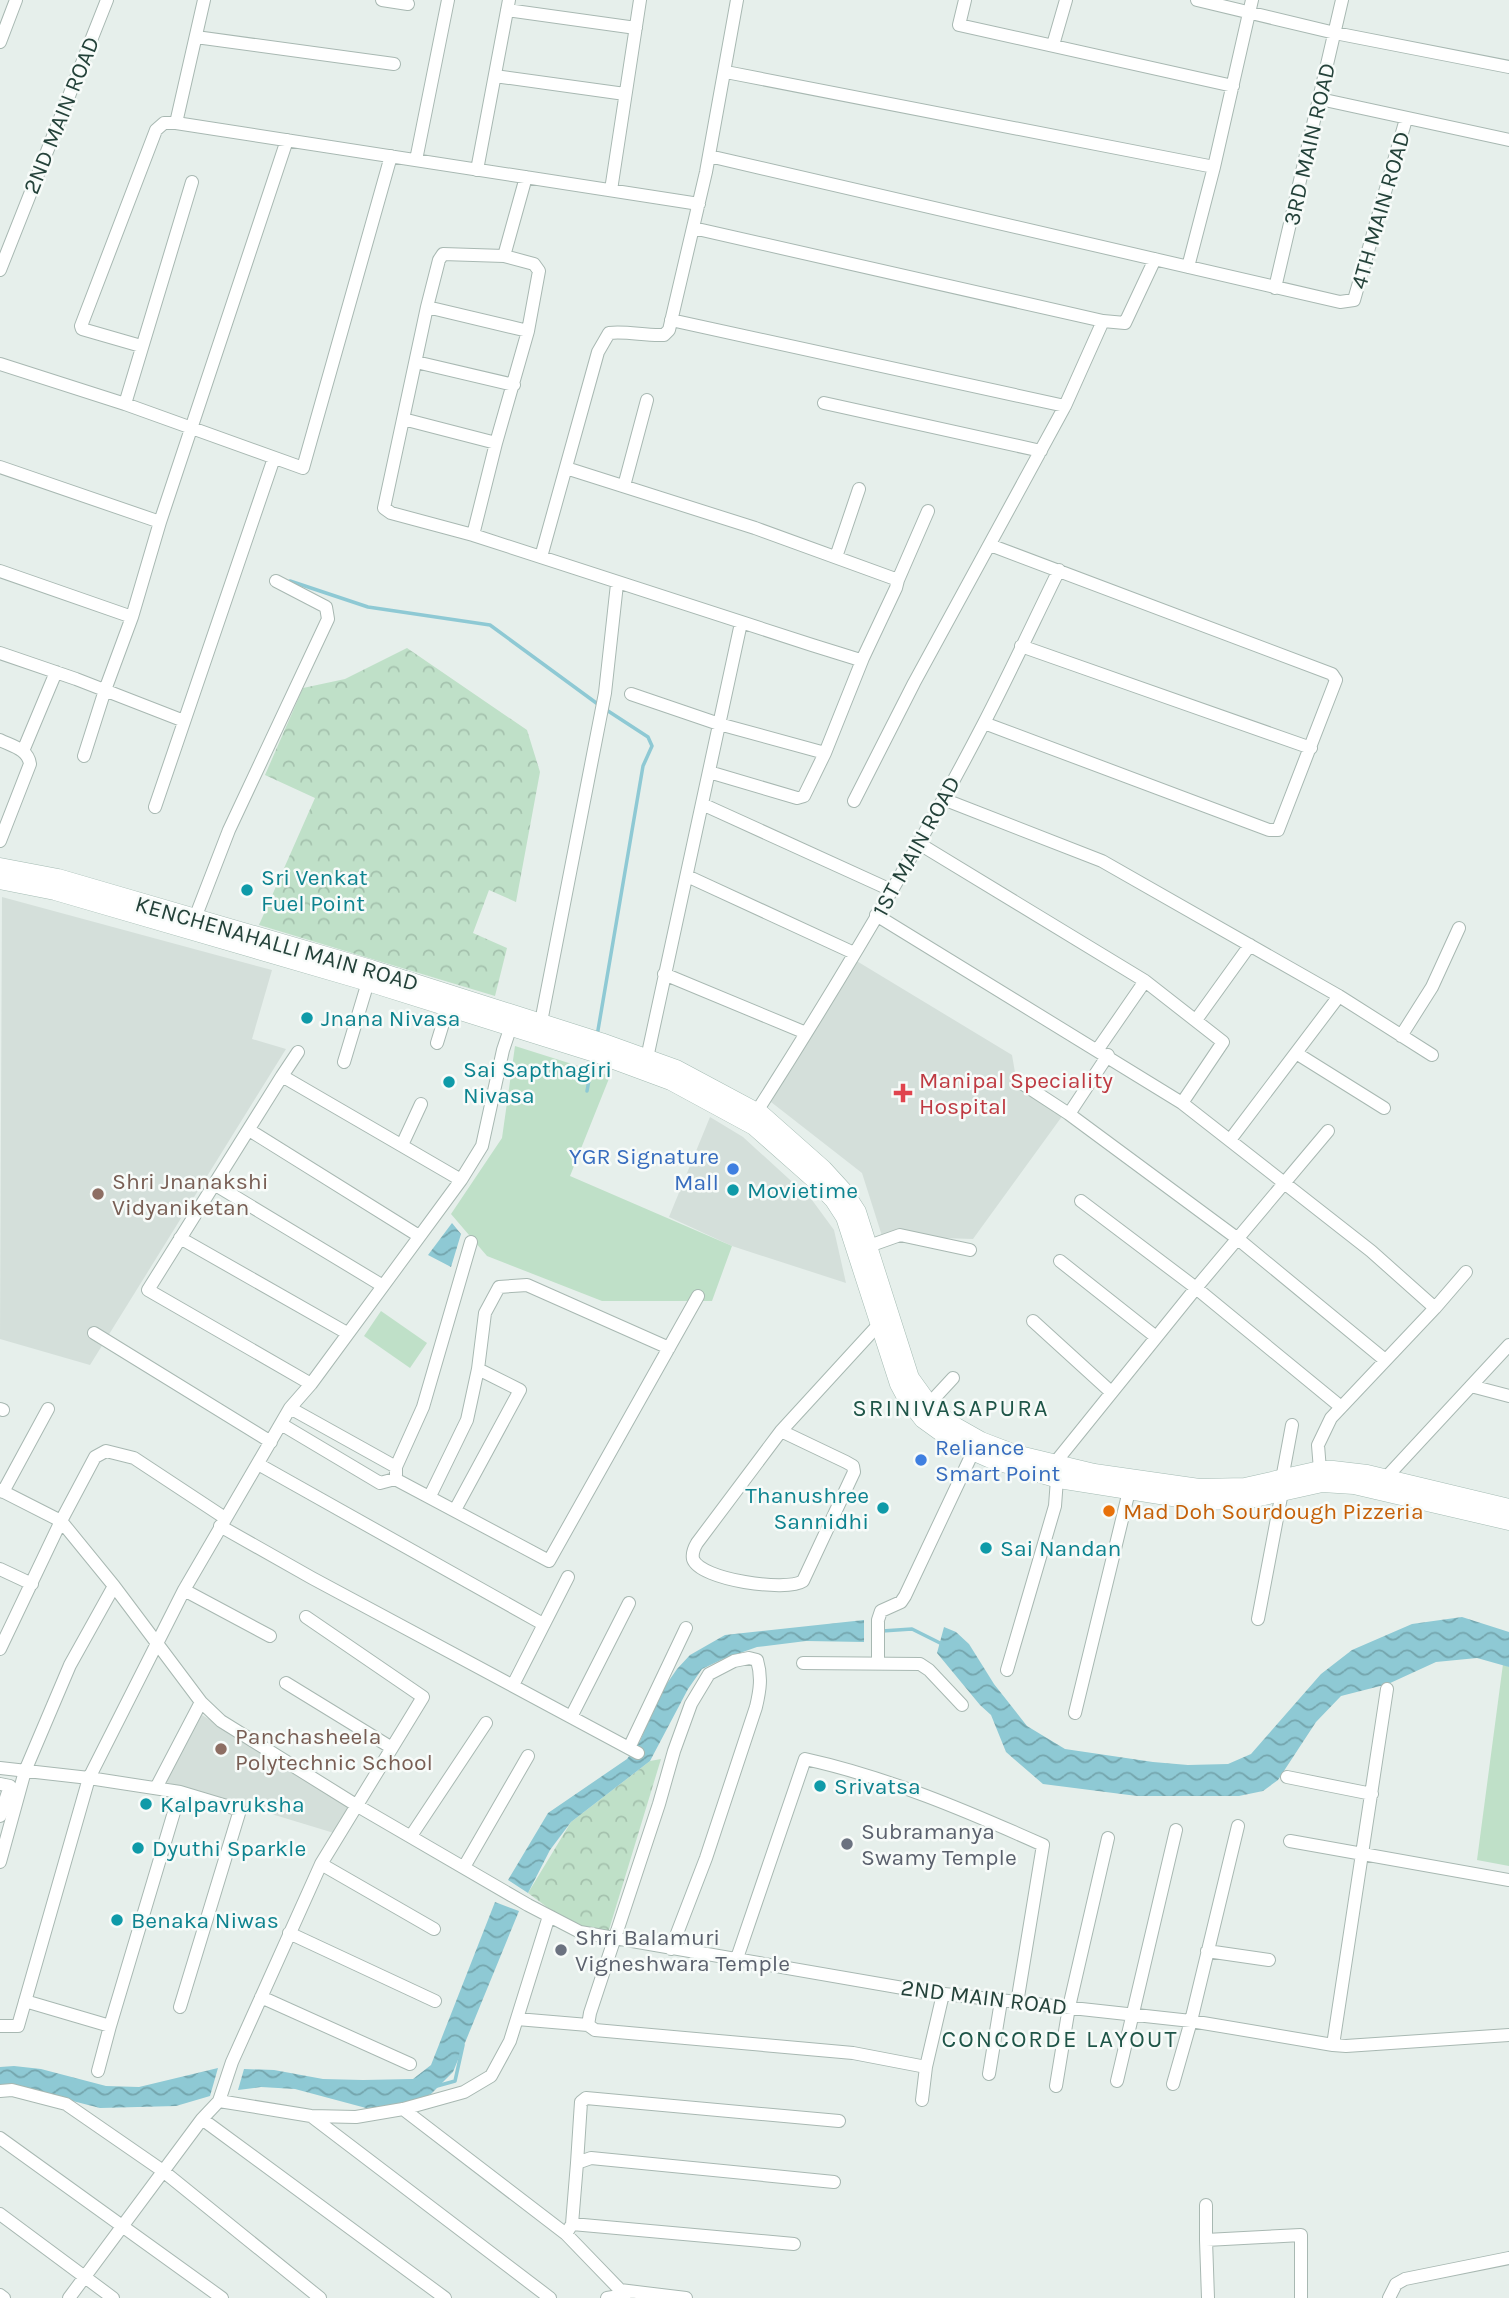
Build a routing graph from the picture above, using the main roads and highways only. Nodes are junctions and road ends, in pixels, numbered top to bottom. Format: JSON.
{"nodes":[{"id":1,"x":0,"y":867,"type":"edge"},
{"id":2,"x":0,"y":880,"type":"edge"},
{"id":3,"x":513,"y":1021,"type":"junction"},
{"id":4,"x":753,"y":1118,"type":"junction"},
{"id":5,"x":1052,"y":1473,"type":"junction"},
{"id":6,"x":1381,"y":1484,"type":"junction"},
{"id":7,"x":1282,"y":1486,"type":"junction"},
{"id":8,"x":1509,"y":1508,"type":"edge"},
{"id":9,"x":1509,"y":1521,"type":"edge"}],
"edges":[{"from":1,"to":3,"type":"main road","name":"KENCHENAHALLI MAIN ROAD"},
{"from":2,"to":3,"type":"main road","name":"KENCHENAHALLI MAIN ROAD"},
{"from":3,"to":4,"type":"main road","name":"KENCHENAHALLI MAIN ROAD"},
{"from":3,"to":4,"type":"main road","name":"KENCHENAHALLI MAIN ROAD"},
{"from":4,"to":5,"type":"main road","name":"KENCHENAHALLI MAIN ROAD"},
{"from":4,"to":5,"type":"main road","name":"KENCHENAHALLI MAIN ROAD"},
{"from":5,"to":7,"type":"main road","name":"KENCHENAHALLI MAIN ROAD"},
{"from":5,"to":7,"type":"main road","name":"KENCHENAHALLI MAIN ROAD"},
{"from":6,"to":7,"type":"main road","name":"KENCHENAHALLI MAIN ROAD"},
{"from":6,"to":7,"type":"main road","name":"KENCHENAHALLI MAIN ROAD"},
{"from":6,"to":8,"type":"main road","name":"KENCHENAHALLI MAIN ROAD"},
{"from":6,"to":9,"type":"main road","name":"KENCHENAHALLI MAIN ROAD"}]}
